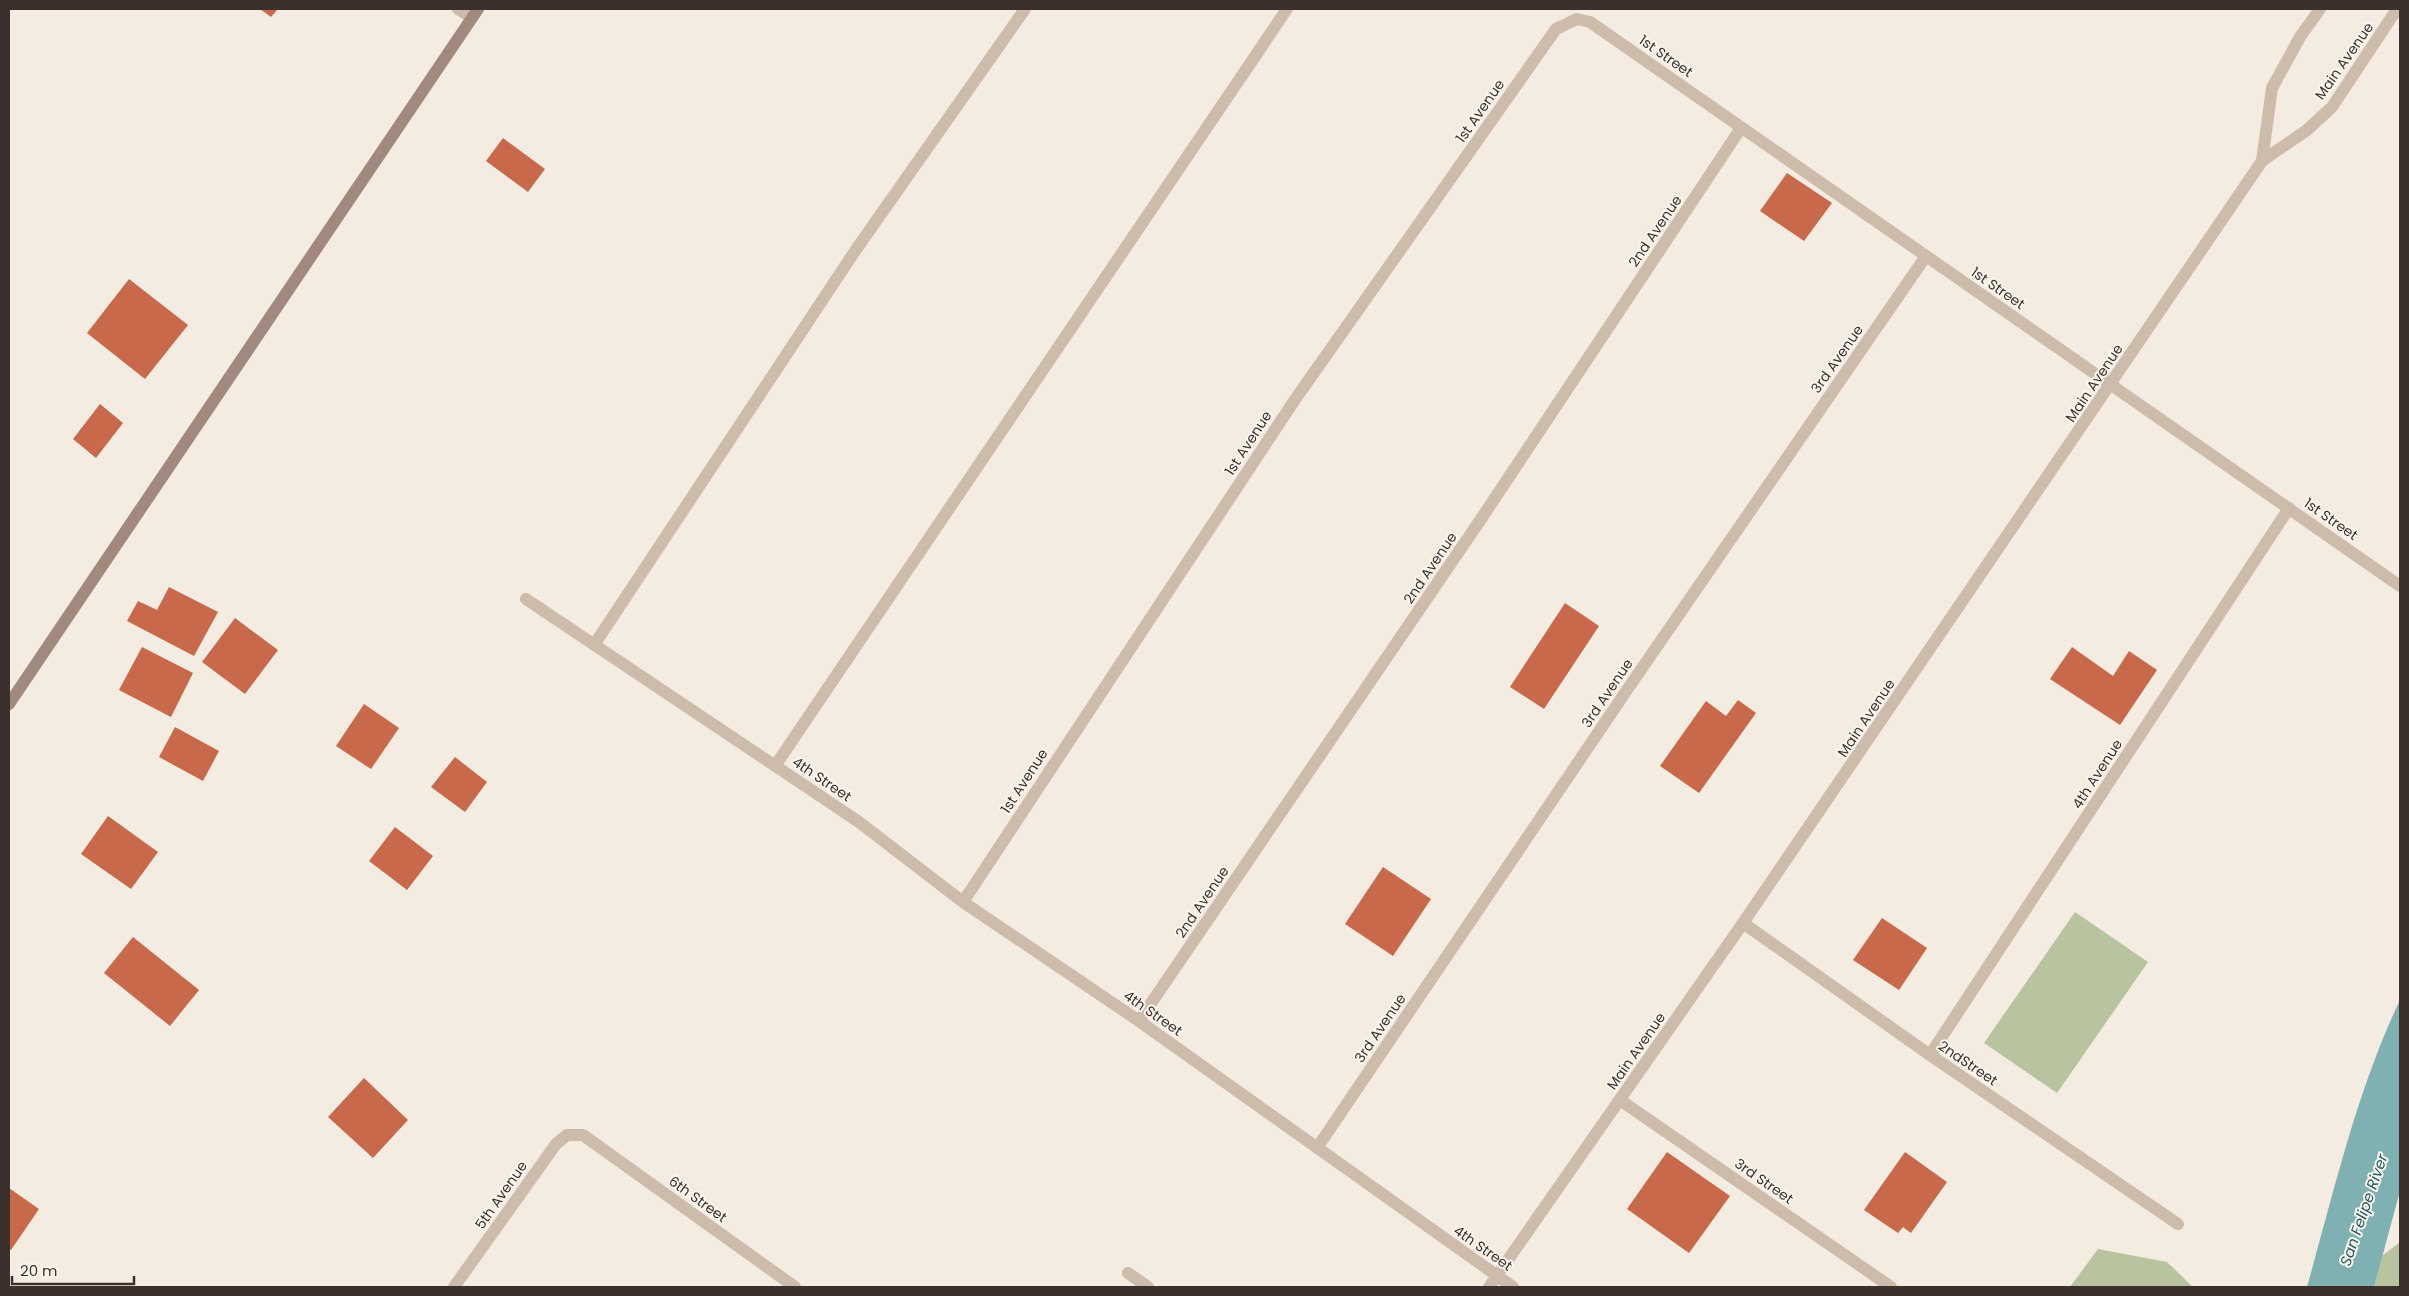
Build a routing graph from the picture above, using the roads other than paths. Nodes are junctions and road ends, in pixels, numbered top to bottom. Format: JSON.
{"nodes":[{"id":1,"x":458,"y":9,"type":"edge"},
{"id":2,"x":1025,"y":9,"type":"edge"},
{"id":3,"x":1287,"y":9,"type":"edge"},
{"id":4,"x":2320,"y":9,"type":"edge"},
{"id":5,"x":2397,"y":9,"type":"edge"},
{"id":6,"x":475,"y":13,"type":"edge"},
{"id":7,"x":1577,"y":19,"type":"joint"},
{"id":8,"x":1741,"y":128,"type":"junction"},
{"id":9,"x":2262,"y":161,"type":"junction"},
{"id":10,"x":1926,"y":256,"type":"junction"},
{"id":11,"x":2111,"y":384,"type":"junction"},
{"id":12,"x":2289,"y":508,"type":"junction"},
{"id":13,"x":2400,"y":586,"type":"edge"},
{"id":14,"x":526,"y":599,"type":"dead end"},
{"id":15,"x":594,"y":645,"type":"junction"},
{"id":16,"x":9,"y":704,"type":"edge"},
{"id":17,"x":774,"y":766,"type":"junction"},
{"id":18,"x":963,"y":902,"type":"junction"},
{"id":19,"x":1743,"y":923,"type":"junction"},
{"id":20,"x":1139,"y":1021,"type":"junction"},
{"id":21,"x":1930,"y":1055,"type":"junction"},
{"id":22,"x":1620,"y":1100,"type":"junction"},
{"id":23,"x":583,"y":1135,"type":"joint"},
{"id":24,"x":1317,"y":1148,"type":"junction"},
{"id":25,"x":2178,"y":1224,"type":"dead end"},
{"id":26,"x":1128,"y":1273,"type":"dead end"},
{"id":27,"x":1496,"y":1276,"type":"junction"},
{"id":28,"x":454,"y":1287,"type":"edge"},
{"id":29,"x":795,"y":1287,"type":"edge"},
{"id":30,"x":1148,"y":1287,"type":"edge"},
{"id":31,"x":1489,"y":1287,"type":"edge"},
{"id":32,"x":1513,"y":1287,"type":"edge"},
{"id":33,"x":1891,"y":1287,"type":"edge"}],
"edges":[{"from":1,"to":6,"type":"street"},
{"from":2,"to":15,"type":"street"},
{"from":3,"to":17,"type":"street"},
{"from":4,"to":9,"type":"street","name":"Main Avenue"},
{"from":5,"to":9,"type":"street","name":"Main Avenue"},
{"from":6,"to":16,"type":"main road"},
{"from":7,"to":8,"type":"street","name":"1st Street"},
{"from":7,"to":18,"type":"street","name":"1st Avenue"},
{"from":8,"to":10,"type":"street","name":"1st Street"},
{"from":8,"to":20,"type":"street","name":"2nd Avenue"},
{"from":9,"to":11,"type":"street","name":"Main Avenue"},
{"from":10,"to":11,"type":"street","name":"1st Street"},
{"from":10,"to":24,"type":"street","name":"3rd Avenue"},
{"from":11,"to":12,"type":"street","name":"1st Street"},
{"from":11,"to":19,"type":"street","name":"Main Avenue"},
{"from":12,"to":13,"type":"street","name":"1st Street"},
{"from":12,"to":21,"type":"street","name":"4th Avenue"},
{"from":14,"to":15,"type":"street","name":"4th Street"},
{"from":15,"to":17,"type":"street","name":"4th Street"},
{"from":17,"to":18,"type":"street","name":"4th Street"},
{"from":18,"to":20,"type":"street","name":"4th Street"},
{"from":19,"to":21,"type":"street","name":"2ndStreet"},
{"from":19,"to":22,"type":"street","name":"Main Avenue"},
{"from":20,"to":24,"type":"street","name":"4th Street"},
{"from":21,"to":25,"type":"street","name":"2ndStreet"},
{"from":22,"to":27,"type":"street","name":"Main Avenue"},
{"from":22,"to":33,"type":"street","name":"3rd Street"},
{"from":23,"to":28,"type":"street","name":"5th Avenue"},
{"from":23,"to":29,"type":"street","name":"6th Street"},
{"from":24,"to":27,"type":"street","name":"4th Street"},
{"from":26,"to":30,"type":"street"},
{"from":27,"to":31,"type":"street","name":"Main Avenue"},
{"from":27,"to":32,"type":"street","name":"4th Street"}]}
